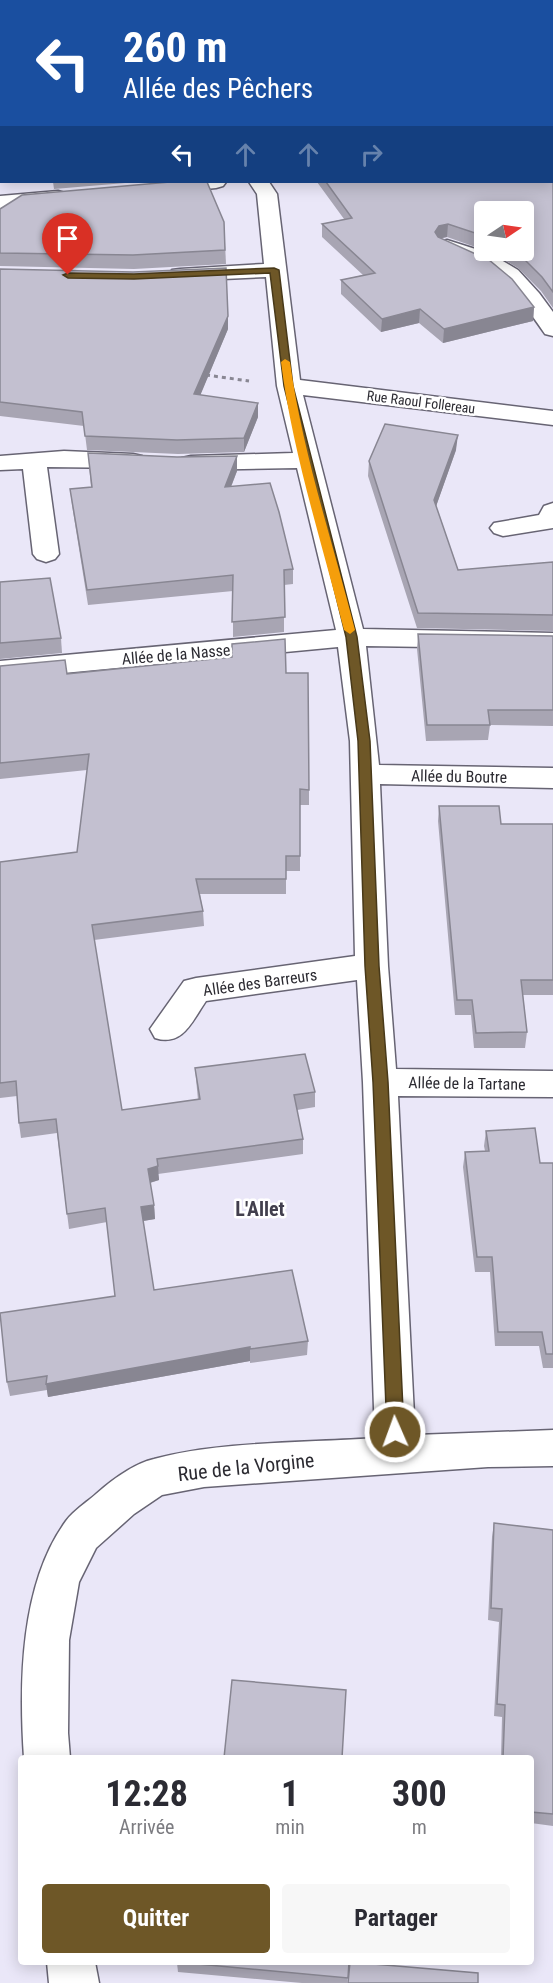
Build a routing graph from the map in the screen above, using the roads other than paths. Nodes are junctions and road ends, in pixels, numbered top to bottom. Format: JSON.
{"nodes":[{"id":1,"x":206,"y":183,"type":"edge"},
{"id":2,"x":260,"y":183,"type":"edge"},
{"id":3,"x":147,"y":189,"type":"edge"},
{"id":4,"x":80,"y":195,"type":"edge"},
{"id":5,"x":0,"y":202,"type":"edge"},
{"id":6,"x":446,"y":245,"type":"edge"},
{"id":7,"x":274,"y":270,"type":"junction"},
{"id":8,"x":157,"y":276,"type":"edge"},
{"id":9,"x":553,"y":329,"type":"edge"},
{"id":10,"x":289,"y":386,"type":"junction"},
{"id":11,"x":553,"y":418,"type":"edge"},
{"id":12,"x":306,"y":460,"type":"junction"},
{"id":13,"x":34,"y":461,"type":"junction"},
{"id":14,"x":0,"y":464,"type":"edge"},
{"id":15,"x":553,"y":511,"type":"edge"},
{"id":16,"x":503,"y":528,"type":"dead end"},
{"id":17,"x":46,"y":554,"type":"dead end"},
{"id":18,"x":351,"y":637,"type":"junction"},
{"id":19,"x":553,"y":641,"type":"edge"},
{"id":20,"x":0,"y":670,"type":"edge"},
{"id":21,"x":366,"y":774,"type":"junction"},
{"id":22,"x":553,"y":778,"type":"edge"},
{"id":23,"x":372,"y":966,"type":"junction"},
{"id":24,"x":167,"y":1029,"type":"dead end"},
{"id":25,"x":380,"y":1082,"type":"junction"},
{"id":26,"x":553,"y":1084,"type":"edge"},
{"id":27,"x":553,"y":1448,"type":"edge"},
{"id":28,"x":396,"y":1455,"type":"junction"},
{"id":29,"x":47,"y":1755,"type":"edge"},
{"id":30,"x":71,"y":1965,"type":"edge"},
{"id":31,"x":74,"y":1983,"type":"edge"}],
"edges":[{"from":1,"to":3,"type":"street"},
{"from":2,"to":7,"type":"street"},
{"from":4,"to":5,"type":"street"},
{"from":6,"to":9,"type":"street"},
{"from":7,"to":8,"type":"street"},
{"from":7,"to":10,"type":"street"},
{"from":10,"to":11,"type":"street","name":"Rue Raoul Follereau"},
{"from":10,"to":12,"type":"street"},
{"from":12,"to":13,"type":"street"},
{"from":12,"to":18,"type":"street"},
{"from":13,"to":14,"type":"street"},
{"from":13,"to":17,"type":"street"},
{"from":15,"to":16,"type":"street"},
{"from":18,"to":19,"type":"street","name":"Allée de la Nasse"},
{"from":18,"to":20,"type":"street","name":"Allée de la Nasse"},
{"from":18,"to":21,"type":"street"},
{"from":21,"to":22,"type":"street","name":"Allée du Boutre"},
{"from":21,"to":23,"type":"street"},
{"from":23,"to":24,"type":"street","name":"Allée des Barreurs"},
{"from":23,"to":25,"type":"street"},
{"from":25,"to":26,"type":"street","name":"Allée de la Tartane"},
{"from":25,"to":28,"type":"street"},
{"from":27,"to":28,"type":"street","name":"Rue de la Vorgine"},
{"from":28,"to":29,"type":"street","name":"Rue de la Vorgine"},
{"from":30,"to":31,"type":"street"}]}
